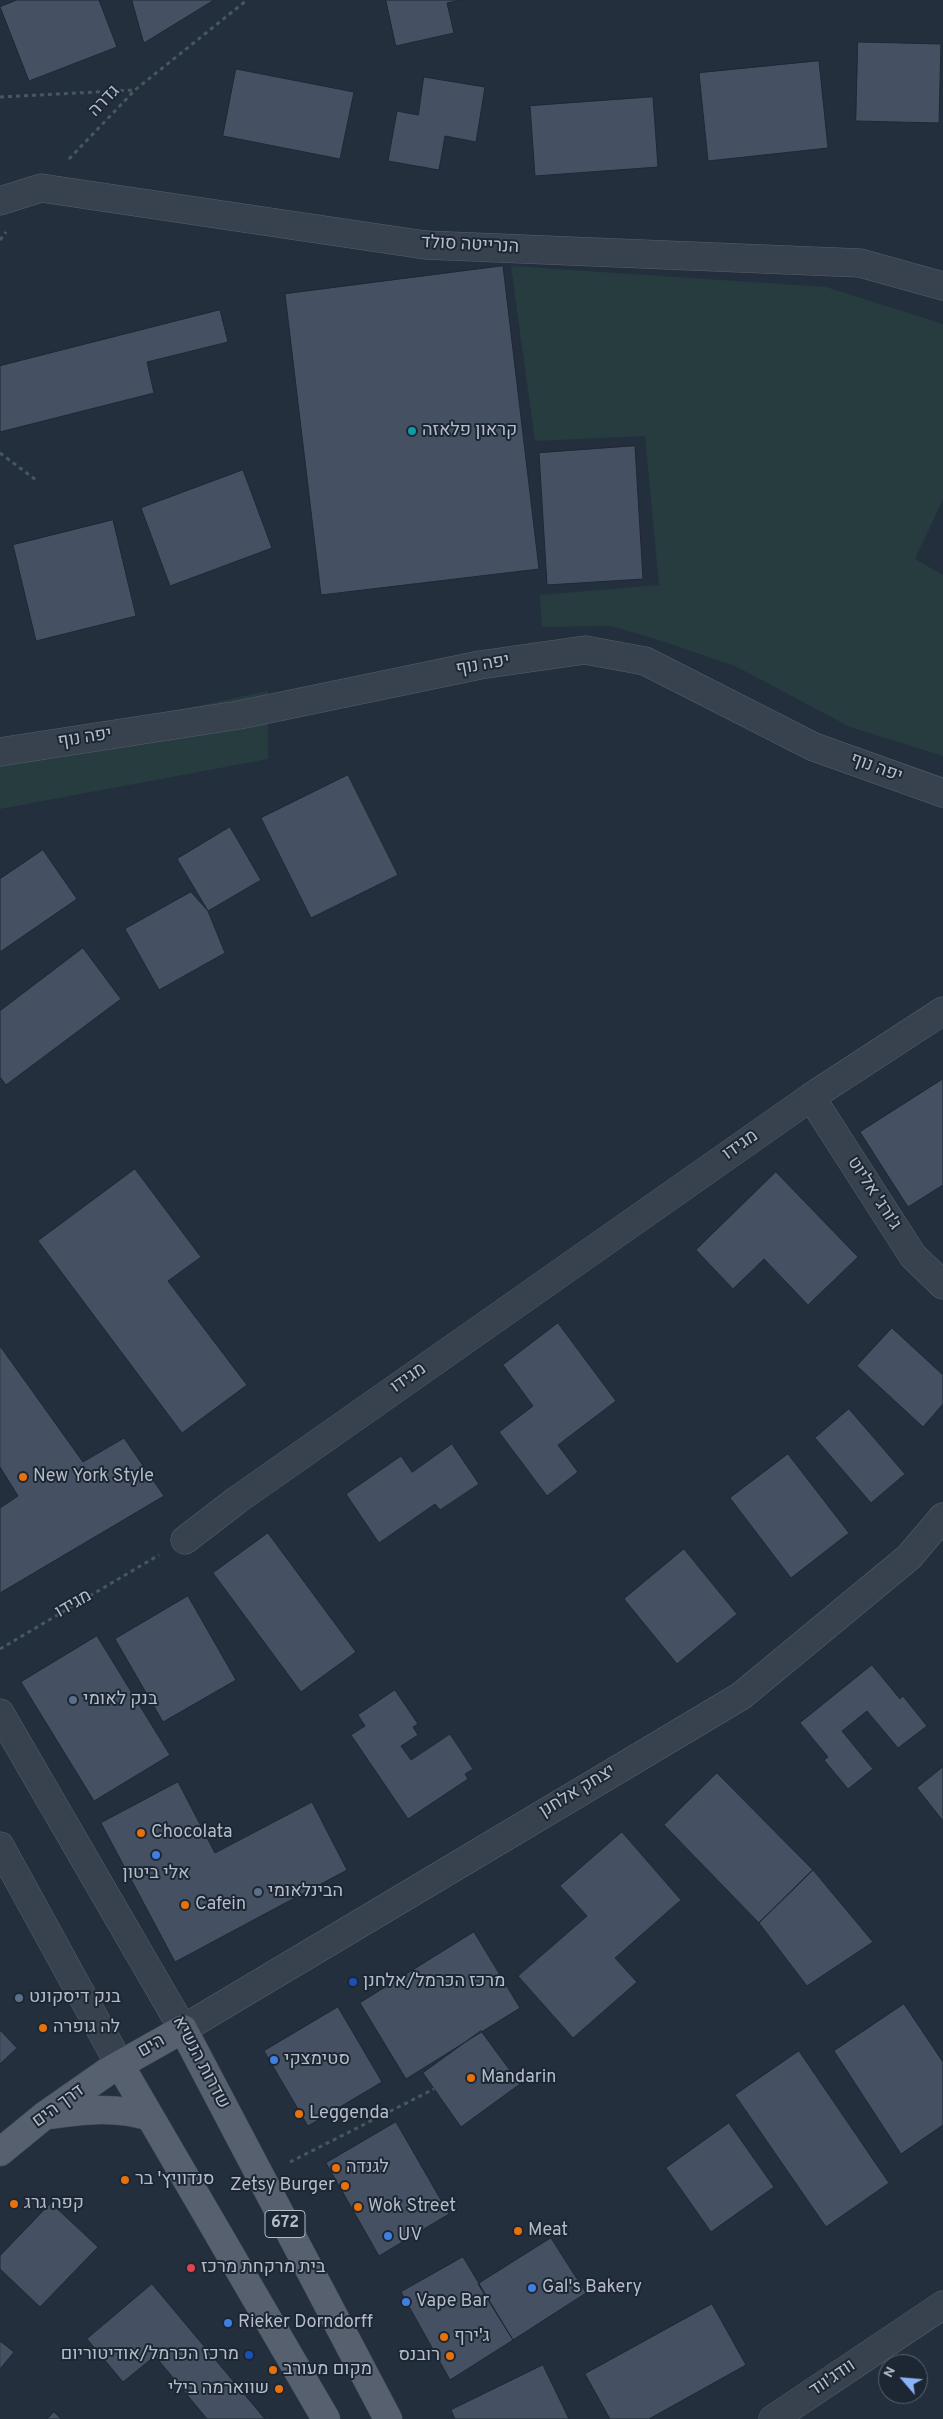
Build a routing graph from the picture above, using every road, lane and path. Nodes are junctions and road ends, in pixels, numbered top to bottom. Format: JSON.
{"nodes":[{"id":1,"x":247,"y":0,"type":"edge"},
{"id":2,"x":136,"y":90,"type":"junction"},
{"id":3,"x":0,"y":96,"type":"edge"},
{"id":4,"x":41,"y":188,"type":"junction"},
{"id":5,"x":0,"y":201,"type":"edge"},
{"id":6,"x":0,"y":240,"type":"edge"},
{"id":7,"x":943,"y":286,"type":"edge"},
{"id":8,"x":0,"y":454,"type":"edge"},
{"id":9,"x":36,"y":480,"type":"dead end"},
{"id":10,"x":0,"y":752,"type":"edge"},
{"id":11,"x":943,"y":793,"type":"edge"},
{"id":12,"x":943,"y":1012,"type":"edge"},
{"id":13,"x":811,"y":1097,"type":"junction"},
{"id":14,"x":943,"y":1285,"type":"edge"},
{"id":15,"x":943,"y":1517,"type":"edge"},
{"id":16,"x":185,"y":1540,"type":"joint"},
{"id":17,"x":0,"y":1648,"type":"edge"},
{"id":18,"x":0,"y":1713,"type":"edge"},
{"id":19,"x":0,"y":1846,"type":"edge"},
{"id":20,"x":183,"y":2029,"type":"junction"},
{"id":21,"x":120,"y":2065,"type":"junction"},
{"id":22,"x":434,"y":2089,"type":"dead end"},
{"id":23,"x":44,"y":2116,"type":"junction"},
{"id":24,"x":150,"y":2117,"type":"junction"},
{"id":25,"x":0,"y":2152,"type":"edge"},
{"id":26,"x":260,"y":2177,"type":"junction"},
{"id":27,"x":943,"y":2305,"type":"edge"},
{"id":28,"x":323,"y":2417,"type":"edge"},
{"id":29,"x":388,"y":2419,"type":"edge"},
{"id":30,"x":773,"y":2419,"type":"edge"}],
"edges":[{"from":1,"to":2,"type":"path","name":"גדרה"},
{"from":2,"to":3,"type":"path"},
{"from":2,"to":4,"type":"path","name":"גדרה"},
{"from":4,"to":5,"type":"street","name":"הנרייטה סולד"},
{"from":4,"to":6,"type":"path","name":"גדרה"},
{"from":4,"to":7,"type":"street","name":"הנרייטה סולד"},
{"from":8,"to":9,"type":"path"},
{"from":10,"to":11,"type":"street","name":"יפה נוף"},
{"from":12,"to":13,"type":"street","name":"מגידו"},
{"from":13,"to":14,"type":"street","name":"ג'ורג' אליוט"},
{"from":13,"to":16,"type":"street","name":"מגידו"},
{"from":15,"to":20,"type":"street","name":"יצחק אלחנן"},
{"from":16,"to":17,"type":"path","name":"מגידו"},
{"from":18,"to":20,"type":"street","name":"שדרות הנשיא"},
{"from":19,"to":21,"type":"street"},
{"from":20,"to":21,"type":"main road","name":"הים"},
{"from":20,"to":26,"type":"main road","name":"שדרות הנשיא","number":"672"},
{"from":21,"to":23,"type":"main road","name":"דרך הים"},
{"from":21,"to":24,"type":"main road"},
{"from":22,"to":26,"type":"path"},
{"from":23,"to":24,"type":"main road"},
{"from":23,"to":25,"type":"main road","name":"דרך הים"},
{"from":24,"to":28,"type":"main road"},
{"from":26,"to":29,"type":"main road","name":"שדרות הנשיא","number":"672"},
{"from":27,"to":30,"type":"street","name":"וודג'ווד"}]}
